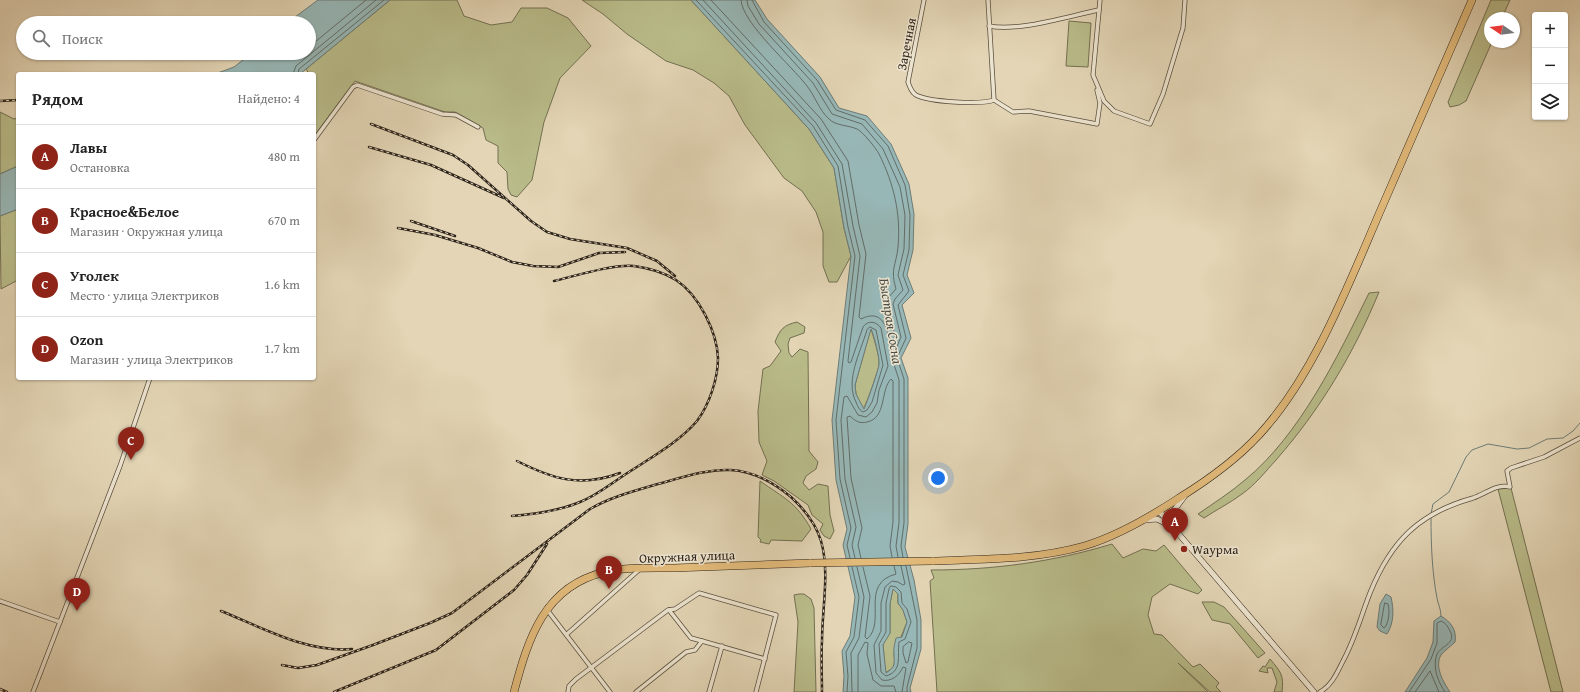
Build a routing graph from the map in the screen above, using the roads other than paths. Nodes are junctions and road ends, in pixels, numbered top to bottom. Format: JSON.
{"nodes":[{"id":1,"x":924,"y":0,"type":"edge"},
{"id":2,"x":988,"y":0,"type":"edge"},
{"id":3,"x":1100,"y":0,"type":"edge"},
{"id":4,"x":1185,"y":0,"type":"edge"},
{"id":5,"x":1472,"y":0,"type":"edge"},
{"id":6,"x":1099,"y":10,"type":"junction"},
{"id":7,"x":989,"y":26,"type":"junction"},
{"id":8,"x":1096,"y":81,"type":"junction"},
{"id":9,"x":994,"y":100,"type":"junction"},
{"id":10,"x":478,"y":127,"type":"dead end"},
{"id":11,"x":316,"y":137,"type":"edge"},
{"id":12,"x":149,"y":380,"type":"edge"},
{"id":13,"x":1580,"y":438,"type":"edge"},
{"id":14,"x":1186,"y":493,"type":"junction"},
{"id":15,"x":1159,"y":512,"type":"junction"},
{"id":16,"x":1144,"y":520,"type":"junction"},
{"id":17,"x":1173,"y":528,"type":"junction"},
{"id":18,"x":641,"y":569,"type":"junction"},
{"id":19,"x":0,"y":601,"type":"edge"},
{"id":20,"x":547,"y":610,"type":"junction"},
{"id":21,"x":669,"y":610,"type":"junction"},
{"id":22,"x":60,"y":622,"type":"junction"},
{"id":23,"x":567,"y":634,"type":"junction"},
{"id":24,"x":702,"y":641,"type":"junction"},
{"id":25,"x":722,"y":646,"type":"junction"},
{"id":26,"x":765,"y":659,"type":"junction"},
{"id":27,"x":592,"y":668,"type":"junction"},
{"id":28,"x":33,"y":692,"type":"edge"},
{"id":29,"x":514,"y":692,"type":"edge"},
{"id":30,"x":568,"y":692,"type":"edge"},
{"id":31,"x":610,"y":692,"type":"edge"},
{"id":32,"x":636,"y":692,"type":"edge"},
{"id":33,"x":709,"y":692,"type":"edge"},
{"id":34,"x":756,"y":692,"type":"edge"},
{"id":35,"x":1314,"y":692,"type":"edge"},
{"id":36,"x":1320,"y":692,"type":"edge"}],
"edges":[{"from":1,"to":9,"type":"street","name":"Заречная"},
{"from":2,"to":7,"type":"street"},
{"from":3,"to":6,"type":"street"},
{"from":4,"to":8,"type":"street"},
{"from":5,"to":14,"type":"highway","name":"Окружная улица"},
{"from":6,"to":7,"type":"street"},
{"from":6,"to":8,"type":"street"},
{"from":7,"to":9,"type":"street"},
{"from":8,"to":9,"type":"street"},
{"from":10,"to":11,"type":"street"},
{"from":12,"to":22,"type":"street"},
{"from":13,"to":36,"type":"street"},
{"from":14,"to":15,"type":"highway","name":"Окружная улица"},
{"from":14,"to":17,"type":"main road"},
{"from":15,"to":16,"type":"highway","name":"Окружная улица"},
{"from":15,"to":17,"type":"main road"},
{"from":16,"to":17,"type":"main road"},
{"from":16,"to":18,"type":"highway","name":"Окружная улица","bridge":true},
{"from":17,"to":35,"type":"main road"},
{"from":18,"to":20,"type":"highway","name":"Окружная улица"},
{"from":18,"to":23,"type":"street"},
{"from":19,"to":22,"type":"street"},
{"from":20,"to":23,"type":"street"},
{"from":20,"to":29,"type":"highway","name":"Окружная улица"},
{"from":21,"to":24,"type":"street"},
{"from":21,"to":26,"type":"street"},
{"from":21,"to":27,"type":"street"},
{"from":22,"to":28,"type":"street"},
{"from":23,"to":27,"type":"street"},
{"from":24,"to":25,"type":"street"},
{"from":24,"to":32,"type":"street"},
{"from":25,"to":26,"type":"street"},
{"from":25,"to":33,"type":"street"},
{"from":26,"to":34,"type":"street"},
{"from":27,"to":30,"type":"street"},
{"from":27,"to":31,"type":"street"}]}
